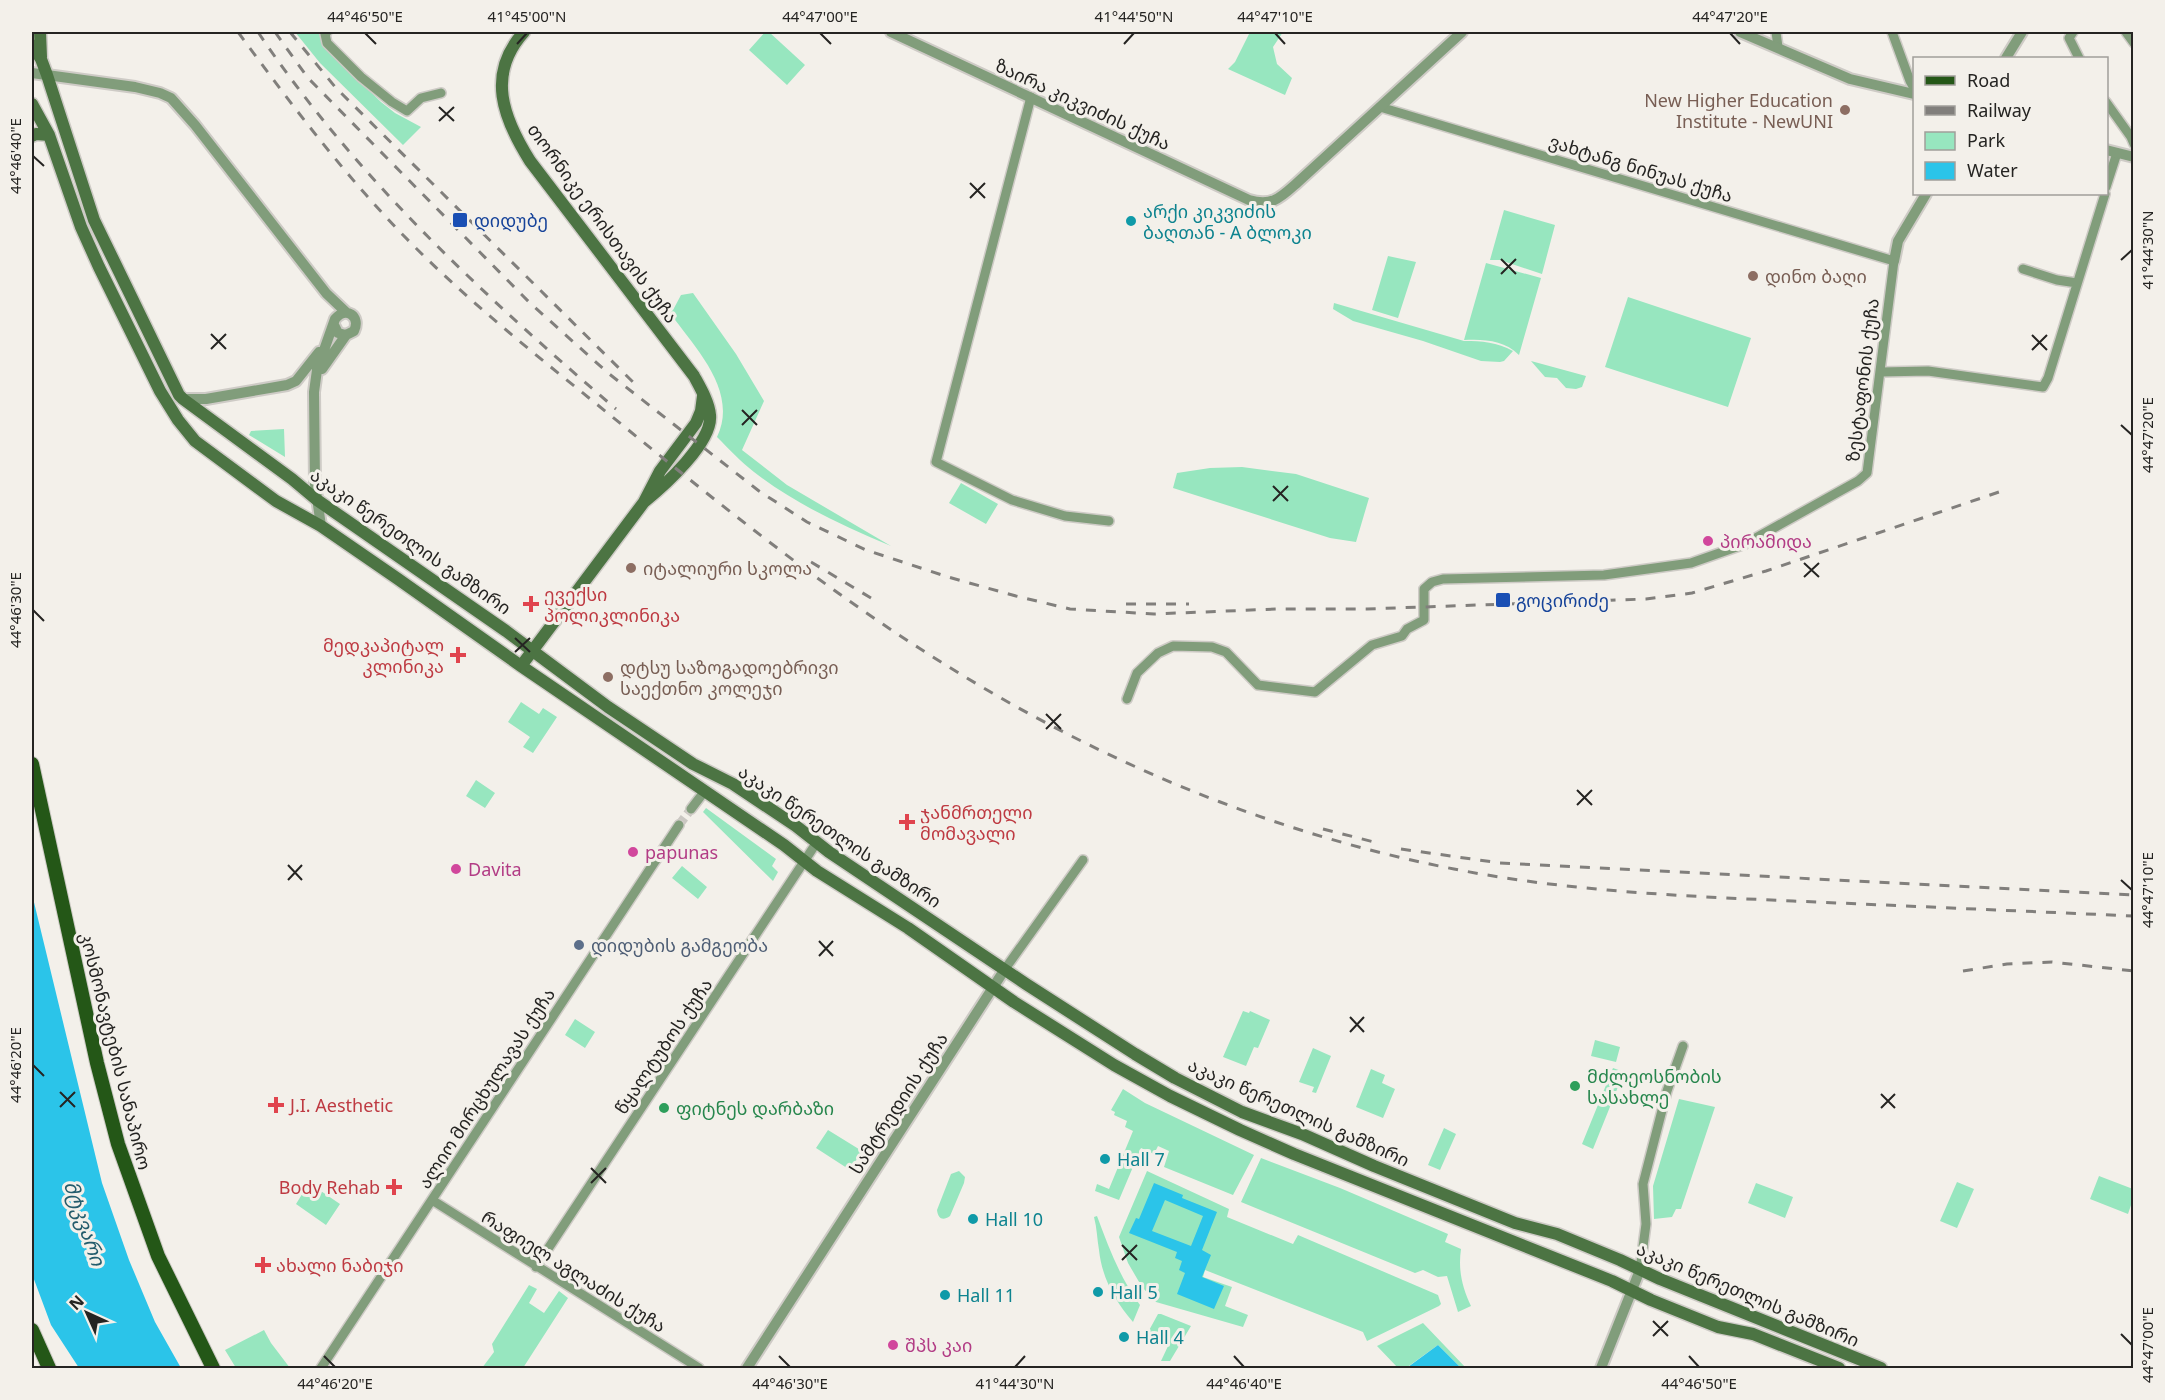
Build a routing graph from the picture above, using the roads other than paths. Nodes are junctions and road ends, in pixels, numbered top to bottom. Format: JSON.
{"nodes":[{"id":1,"x":40,"y":32,"type":"edge"},
{"id":2,"x":327,"y":32,"type":"edge"},
{"id":3,"x":524,"y":32,"type":"edge"},
{"id":4,"x":891,"y":32,"type":"edge"},
{"id":5,"x":1462,"y":32,"type":"edge"},
{"id":6,"x":1740,"y":32,"type":"edge"},
{"id":7,"x":1776,"y":32,"type":"edge"},
{"id":8,"x":1892,"y":32,"type":"edge"},
{"id":9,"x":2022,"y":32,"type":"edge"},
{"id":10,"x":2073,"y":32,"type":"edge"},
{"id":11,"x":2126,"y":32,"type":"edge"},
{"id":12,"x":2133,"y":43,"type":"edge"},
{"id":13,"x":32,"y":45,"type":"edge"},
{"id":14,"x":1778,"y":47,"type":"junction"},
{"id":15,"x":2007,"y":57,"type":"edge"},
{"id":16,"x":2078,"y":57,"type":"edge"},
{"id":17,"x":41,"y":58,"type":"junction"},
{"id":18,"x":32,"y":73,"type":"edge"},
{"id":19,"x":47,"y":75,"type":"junction"},
{"id":20,"x":1913,"y":86,"type":"edge"},
{"id":21,"x":441,"y":93,"type":"dead end"},
{"id":22,"x":1913,"y":94,"type":"edge"},
{"id":23,"x":1031,"y":97,"type":"junction"},
{"id":24,"x":32,"y":104,"type":"edge"},
{"id":25,"x":2108,"y":105,"type":"edge"},
{"id":26,"x":1380,"y":107,"type":"junction"},
{"id":27,"x":50,"y":135,"type":"junction"},
{"id":28,"x":32,"y":136,"type":"edge"},
{"id":29,"x":2133,"y":144,"type":"edge"},
{"id":30,"x":2112,"y":152,"type":"edge"},
{"id":31,"x":2133,"y":158,"type":"edge"},
{"id":32,"x":2108,"y":175,"type":"edge"},
{"id":33,"x":1925,"y":195,"type":"edge"},
{"id":34,"x":2104,"y":195,"type":"edge"},
{"id":35,"x":1894,"y":261,"type":"junction"},
{"id":36,"x":2023,"y":269,"type":"dead end"},
{"id":37,"x":2077,"y":283,"type":"junction"},
{"id":38,"x":326,"y":293,"type":"junction"},
{"id":39,"x":346,"y":312,"type":"junction"},
{"id":40,"x":334,"y":322,"type":"junction"},
{"id":41,"x":346,"y":335,"type":"junction"},
{"id":42,"x":325,"y":345,"type":"junction"},
{"id":43,"x":1881,"y":372,"type":"junction"},
{"id":44,"x":316,"y":382,"type":"junction"},
{"id":45,"x":183,"y":399,"type":"junction"},
{"id":46,"x":317,"y":500,"type":"junction"},
{"id":47,"x":1109,"y":521,"type":"dead end"},
{"id":48,"x":321,"y":526,"type":"junction"},
{"id":49,"x":532,"y":651,"type":"junction"},
{"id":50,"x":521,"y":666,"type":"junction"},
{"id":51,"x":1127,"y":699,"type":"dead end"},
{"id":52,"x":32,"y":764,"type":"edge"},
{"id":53,"x":704,"y":792,"type":"junction"},
{"id":54,"x":691,"y":809,"type":"tunnel mouth"},
{"id":55,"x":679,"y":825,"type":"tunnel mouth"},
{"id":56,"x":817,"y":842,"type":"junction"},
{"id":57,"x":1083,"y":860,"type":"dead end"},
{"id":58,"x":804,"y":861,"type":"junction"},
{"id":59,"x":1005,"y":969,"type":"junction"},
{"id":60,"x":992,"y":987,"type":"junction"},
{"id":61,"x":1683,"y":1046,"type":"dead end"},
{"id":62,"x":432,"y":1200,"type":"junction"},
{"id":63,"x":536,"y":1267,"type":"junction"},
{"id":64,"x":1640,"y":1270,"type":"junction"},
{"id":65,"x":1632,"y":1290,"type":"junction"},
{"id":66,"x":32,"y":1330,"type":"edge"},
{"id":67,"x":49,"y":1368,"type":"edge"},
{"id":68,"x":213,"y":1368,"type":"edge"},
{"id":69,"x":321,"y":1368,"type":"edge"},
{"id":70,"x":699,"y":1368,"type":"edge"},
{"id":71,"x":747,"y":1368,"type":"edge"},
{"id":72,"x":1601,"y":1368,"type":"edge"},
{"id":73,"x":1839,"y":1368,"type":"edge"},
{"id":74,"x":1881,"y":1368,"type":"edge"}],
"edges":[{"from":1,"to":17,"type":"main road"},
{"from":2,"to":21,"type":"street"},
{"from":3,"to":49,"type":"main road","name":"თორნიკე ერისთავის ქუჩა"},
{"from":4,"to":23,"type":"street","name":"ზაირა კიკვიძის ქუჩა"},
{"from":5,"to":26,"type":"street"},
{"from":6,"to":14,"type":"street"},
{"from":7,"to":14,"type":"street"},
{"from":8,"to":20,"type":"street"},
{"from":9,"to":15,"type":"street"},
{"from":10,"to":16,"type":"street"},
{"from":11,"to":12,"type":"street"},
{"from":13,"to":17,"type":"main road","name":"აკაკი წერეთლის გამზირი"},
{"from":14,"to":22,"type":"street"},
{"from":17,"to":19,"type":"main road","name":"აკაკი წერეთლის გამზირი"},
{"from":18,"to":19,"type":"street"},
{"from":19,"to":38,"type":"street"},
{"from":19,"to":45,"type":"main road","name":"აკაკი წერეთლის გამზირი"},
{"from":23,"to":26,"type":"street","name":"ზაირა კიკვიძის ქუჩა"},
{"from":23,"to":47,"type":"street"},
{"from":24,"to":27,"type":"main road","name":"აკაკი წერეთლის გამზირი"},
{"from":25,"to":29,"type":"street"},
{"from":26,"to":35,"type":"street","name":"ვახტანგ ნინუას ქუჩა"},
{"from":27,"to":28,"type":"main road"},
{"from":27,"to":48,"type":"main road","name":"აკაკი წერეთლის გამზირი"},
{"from":30,"to":31,"type":"street"},
{"from":30,"to":32,"type":"street"},
{"from":33,"to":35,"type":"street","name":"ზესტაფონის ქუჩა"},
{"from":34,"to":37,"type":"street"},
{"from":35,"to":43,"type":"street","name":"ზესტაფონის ქუჩა"},
{"from":36,"to":37,"type":"street"},
{"from":37,"to":43,"type":"street"},
{"from":38,"to":39,"type":"street"},
{"from":38,"to":40,"type":"street"},
{"from":39,"to":40,"type":"street"},
{"from":39,"to":41,"type":"street"},
{"from":40,"to":41,"type":"street"},
{"from":40,"to":42,"type":"street"},
{"from":41,"to":44,"type":"street"},
{"from":42,"to":44,"type":"street"},
{"from":42,"to":45,"type":"street"},
{"from":43,"to":51,"type":"street","name":"ზესტაფონის ქუჩა"},
{"from":44,"to":46,"type":"street"},
{"from":45,"to":46,"type":"main road","name":"აკაკი წერეთლის გამზირი"},
{"from":46,"to":48,"type":"street"},
{"from":46,"to":49,"type":"main road","name":"აკაკი წერეთლის გამზირი"},
{"from":48,"to":50,"type":"main road","name":"აკაკი წერეთლის გამზირი"},
{"from":49,"to":50,"type":"main road","name":"თორნიკე ერისთავის ქუჩა"},
{"from":49,"to":56,"type":"main road","name":"აკაკი წერეთლის გამზირი"},
{"from":50,"to":53,"type":"main road","name":"აკაკი წერეთლის გამზირი"},
{"from":52,"to":68,"type":"main road","name":"კოსმონავტების სანაპირო"},
{"from":53,"to":54,"type":"street"},
{"from":53,"to":58,"type":"main road","name":"აკაკი წერეთლის გამზირი"},
{"from":55,"to":62,"type":"street","name":"ალიო მირცხულავას ქუჩა"},
{"from":56,"to":58,"type":"street","name":"წყალტუბოს ქუჩა"},
{"from":56,"to":59,"type":"main road","name":"აკაკი წერეთლის გამზირი"},
{"from":57,"to":59,"type":"street","name":"სამტრედიის ქუჩა"},
{"from":58,"to":60,"type":"main road","name":"აკაკი წერეთლის გამზირი"},
{"from":58,"to":63,"type":"street","name":"წყალტუბოს ქუჩა"},
{"from":59,"to":60,"type":"street","name":"სამტრედიის ქუჩა"},
{"from":59,"to":64,"type":"main road","name":"აკაკი წერეთლის გამზირი"},
{"from":60,"to":65,"type":"main road","name":"აკაკი წერეთლის გამზირი"},
{"from":60,"to":71,"type":"street","name":"სამტრედიის ქუჩა"},
{"from":61,"to":64,"type":"street"},
{"from":62,"to":63,"type":"street","name":"რაფიელ აგლაძის ქუჩა"},
{"from":62,"to":69,"type":"street","name":"ალიო მირცხულავას ქუჩა"},
{"from":63,"to":70,"type":"street","name":"რაფიელ აგლაძის ქუჩა"},
{"from":64,"to":65,"type":"street"},
{"from":64,"to":74,"type":"main road","name":"აკაკი წერეთლის გამზირი"},
{"from":65,"to":72,"type":"street"},
{"from":65,"to":73,"type":"main road","name":"აკაკი წერეთლის გამზირი"},
{"from":66,"to":67,"type":"main road"}]}
